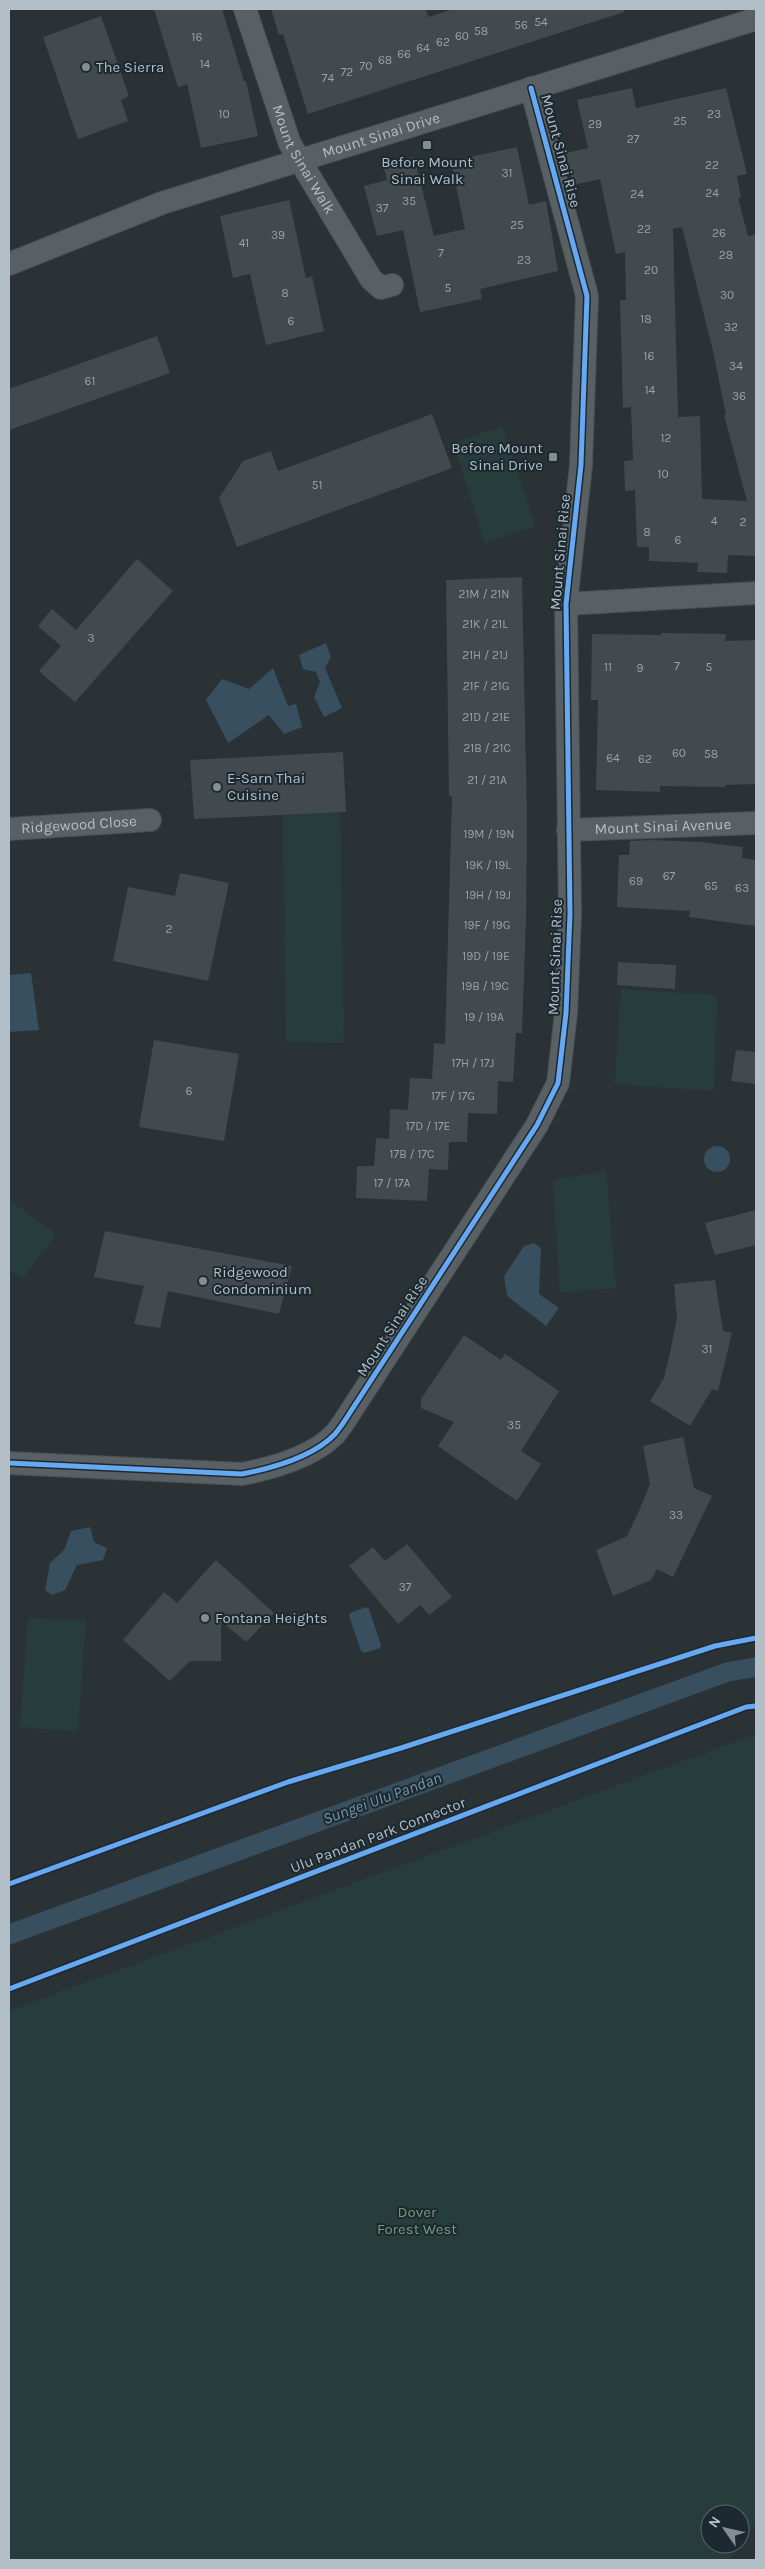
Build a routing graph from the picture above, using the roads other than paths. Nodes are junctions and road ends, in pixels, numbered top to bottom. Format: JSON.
{"nodes":[{"id":1,"x":245,"y":9,"type":"edge"},
{"id":2,"x":755,"y":18,"type":"edge"},
{"id":3,"x":531,"y":88,"type":"junction"},
{"id":4,"x":300,"y":159,"type":"junction"},
{"id":5,"x":9,"y":264,"type":"edge"},
{"id":6,"x":392,"y":285,"type":"dead end"},
{"id":7,"x":756,"y":593,"type":"edge"},
{"id":8,"x":566,"y":604,"type":"junction"},
{"id":9,"x":150,"y":820,"type":"dead end"},
{"id":10,"x":756,"y":823,"type":"edge"},
{"id":11,"x":9,"y":829,"type":"edge"},
{"id":12,"x":568,"y":830,"type":"junction"},
{"id":13,"x":9,"y":1463,"type":"edge"}],
"edges":[{"from":1,"to":4,"type":"street","name":"Mount Sinai Walk"},
{"from":2,"to":3,"type":"street","name":"Mount Sinai Drive"},
{"from":3,"to":4,"type":"street","name":"Mount Sinai Drive"},
{"from":3,"to":8,"type":"street","name":"Mount Sinai Rise"},
{"from":4,"to":5,"type":"street","name":"Mount Sinai Drive"},
{"from":4,"to":6,"type":"street","name":"Mount Sinai Walk"},
{"from":7,"to":8,"type":"street","name":"Mount Sinai Rise"},
{"from":8,"to":12,"type":"street","name":"Mount Sinai Rise"},
{"from":9,"to":11,"type":"street","name":"Ridgewood Close"},
{"from":10,"to":12,"type":"street","name":"Mount Sinai Avenue"},
{"from":12,"to":13,"type":"street","name":"Mount Sinai Rise"}]}
